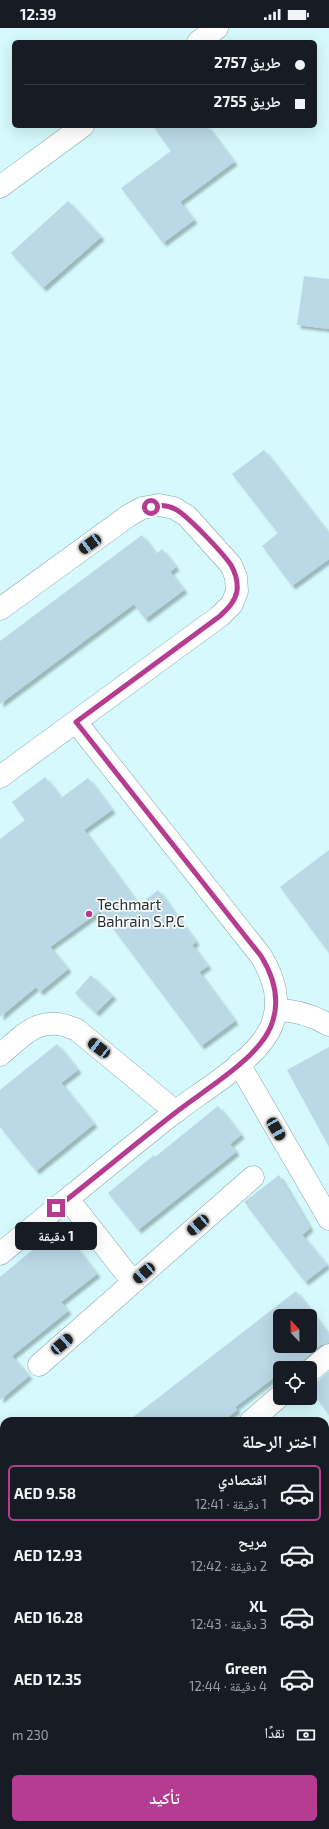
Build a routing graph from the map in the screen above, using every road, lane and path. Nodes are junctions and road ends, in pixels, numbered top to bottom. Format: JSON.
{"nodes":[{"id":1,"x":217,"y":28,"type":"edge"},
{"id":2,"x":201,"y":40,"type":"edge"},
{"id":3,"x":80,"y":128,"type":"edge"},
{"id":4,"x":0,"y":187,"type":"edge"},
{"id":5,"x":0,"y":609,"type":"edge"},
{"id":6,"x":76,"y":722,"type":"junction"},
{"id":7,"x":0,"y":777,"type":"edge"},
{"id":8,"x":276,"y":1010,"type":"junction"},
{"id":9,"x":329,"y":1026,"type":"edge"},
{"id":10,"x":0,"y":1056,"type":"edge"},
{"id":11,"x":239,"y":1064,"type":"junction"},
{"id":12,"x":176,"y":1112,"type":"junction"},
{"id":13,"x":253,"y":1177,"type":"dead end"},
{"id":14,"x":68,"y":1199,"type":"junction"},
{"id":15,"x":329,"y":1218,"type":"edge"},
{"id":16,"x":0,"y":1254,"type":"edge"},
{"id":17,"x":133,"y":1282,"type":"junction"},
{"id":18,"x":329,"y":1355,"type":"edge"},
{"id":19,"x":39,"y":1365,"type":"dead end"},
{"id":20,"x":317,"y":1365,"type":"edge"},
{"id":21,"x":273,"y":1402,"type":"edge"},
{"id":22,"x":256,"y":1417,"type":"edge"}],
"edges":[{"from":1,"to":2,"type":"street"},
{"from":3,"to":4,"type":"street"},
{"from":5,"to":6,"type":"street"},
{"from":6,"to":7,"type":"street"},
{"from":6,"to":8,"type":"street"},
{"from":8,"to":9,"type":"street"},
{"from":8,"to":11,"type":"street"},
{"from":10,"to":12,"type":"street"},
{"from":11,"to":12,"type":"street"},
{"from":11,"to":15,"type":"street"},
{"from":12,"to":14,"type":"street"},
{"from":13,"to":17,"type":"street"},
{"from":14,"to":16,"type":"street"},
{"from":14,"to":17,"type":"street"},
{"from":17,"to":19,"type":"street"},
{"from":18,"to":20,"type":"street"},
{"from":21,"to":22,"type":"street"}]}
